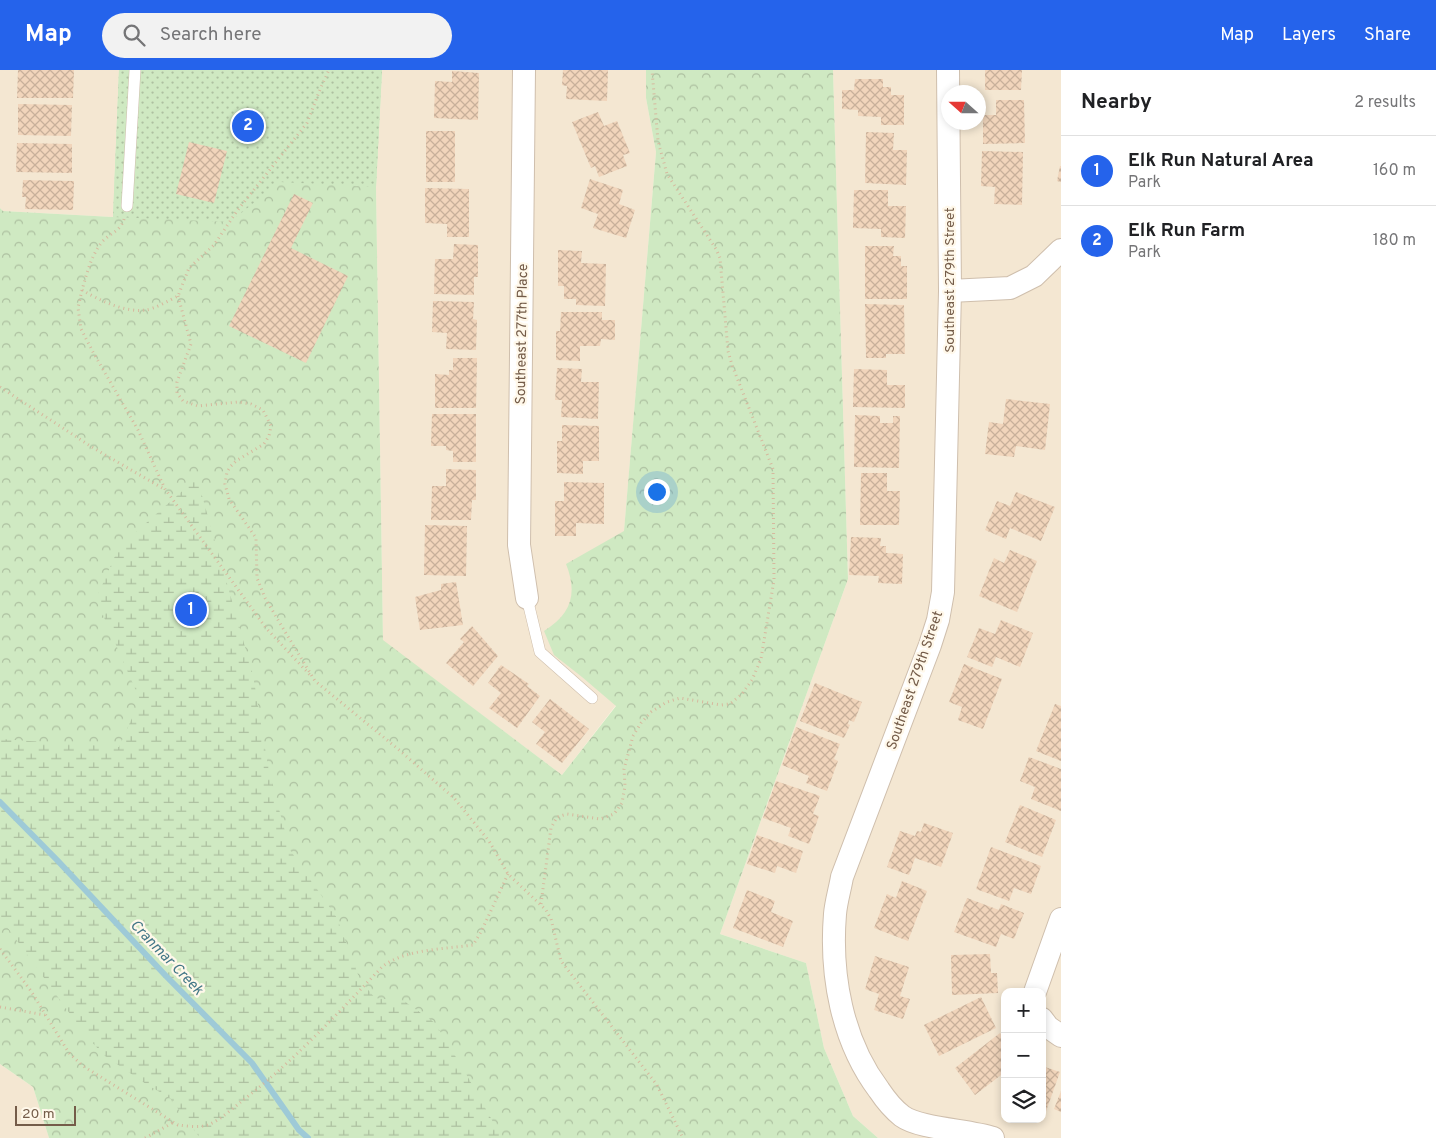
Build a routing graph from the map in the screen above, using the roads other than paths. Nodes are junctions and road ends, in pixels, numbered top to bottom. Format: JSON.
{"nodes":[{"id":1,"x":134,"y":70,"type":"edge"},
{"id":2,"x":524,"y":70,"type":"edge"},
{"id":3,"x":948,"y":70,"type":"edge"},
{"id":4,"x":127,"y":206,"type":"road end"},
{"id":5,"x":1061,"y":250,"type":"edge"},
{"id":6,"x":950,"y":291,"type":"junction"},
{"id":7,"x":527,"y":598,"type":"joint"},
{"id":8,"x":592,"y":698,"type":"dead end"},
{"id":9,"x":1061,"y":919,"type":"edge"},
{"id":10,"x":1035,"y":988,"type":"edge"},
{"id":11,"x":1046,"y":1024,"type":"edge"},
{"id":12,"x":1061,"y":1036,"type":"edge"},
{"id":13,"x":993,"y":1138,"type":"edge"}],
"edges":[{"from":1,"to":4,"type":"lane"},
{"from":2,"to":7,"type":"street","name":"Southeast 277th Place"},
{"from":3,"to":6,"type":"street","name":"Southeast 279th Street"},
{"from":5,"to":6,"type":"street"},
{"from":6,"to":13,"type":"street","name":"Southeast 279th Street"},
{"from":7,"to":8,"type":"lane"},
{"from":9,"to":10,"type":"street"},
{"from":11,"to":12,"type":"street"}]}
